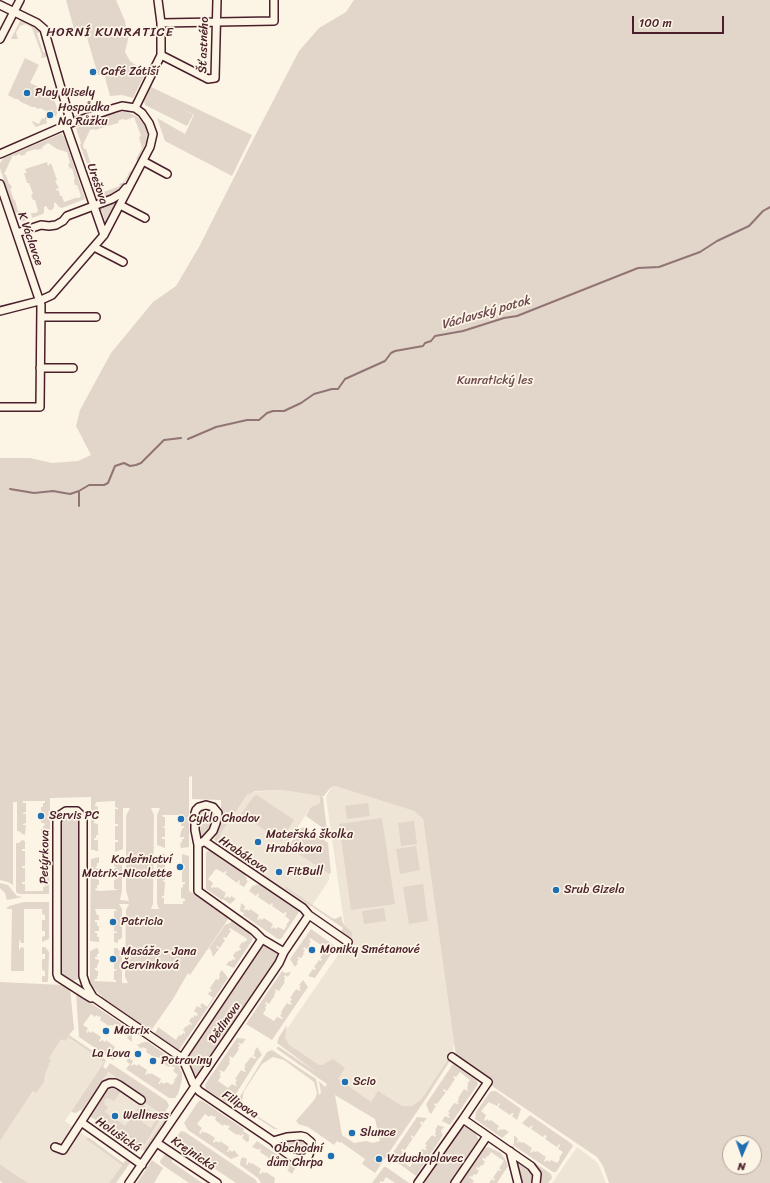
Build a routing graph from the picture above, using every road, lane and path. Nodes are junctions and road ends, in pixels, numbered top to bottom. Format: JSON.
{"nodes":[{"id":1,"x":20,"y":0,"type":"edge"},
{"id":2,"x":158,"y":0,"type":"edge"},
{"id":3,"x":217,"y":0,"type":"edge"},
{"id":4,"x":274,"y":0,"type":"edge"},
{"id":5,"x":0,"y":5,"type":"edge"},
{"id":6,"x":15,"y":12,"type":"junction"},
{"id":7,"x":216,"y":22,"type":"junction"},
{"id":8,"x":161,"y":23,"type":"junction"},
{"id":9,"x":0,"y":39,"type":"edge"},
{"id":10,"x":161,"y":55,"type":"junction"},
{"id":11,"x":135,"y":108,"type":"junction"},
{"id":12,"x":69,"y":124,"type":"junction"},
{"id":13,"x":0,"y":154,"type":"edge"},
{"id":14,"x":143,"y":161,"type":"junction"},
{"id":15,"x":167,"y":174,"type":"dead end"},
{"id":16,"x":132,"y":181,"type":"junction"},
{"id":17,"x":0,"y":184,"type":"edge"},
{"id":18,"x":120,"y":204,"type":"junction"},
{"id":19,"x":94,"y":207,"type":"junction"},
{"id":20,"x":145,"y":218,"type":"dead end"},
{"id":21,"x":17,"y":233,"type":"junction"},
{"id":22,"x":104,"y":235,"type":"junction"},
{"id":23,"x":94,"y":247,"type":"junction"},
{"id":24,"x":123,"y":262,"type":"dead end"},
{"id":25,"x":40,"y":301,"type":"junction"},
{"id":26,"x":0,"y":311,"type":"edge"},
{"id":27,"x":41,"y":317,"type":"junction"},
{"id":28,"x":96,"y":317,"type":"dead end"},
{"id":29,"x":40,"y":368,"type":"junction"},
{"id":30,"x":73,"y":368,"type":"dead end"},
{"id":31,"x":0,"y":407,"type":"edge"},
{"id":32,"x":201,"y":843,"type":"junction"},
{"id":33,"x":309,"y":914,"type":"junction"},
{"id":34,"x":262,"y":939,"type":"junction"},
{"id":35,"x":348,"y":942,"type":"dead end"},
{"id":36,"x":284,"y":952,"type":"junction"},
{"id":37,"x":83,"y":976,"type":"junction"},
{"id":38,"x":68,"y":983,"type":"junction"},
{"id":39,"x":93,"y":997,"type":"junction"},
{"id":40,"x":452,"y":1057,"type":"dead end"},
{"id":41,"x":182,"y":1058,"type":"junction"},
{"id":42,"x":195,"y":1087,"type":"junction"},
{"id":43,"x":141,"y":1100,"type":"dead end"},
{"id":44,"x":464,"y":1119,"type":"junction"},
{"id":45,"x":81,"y":1122,"type":"junction"},
{"id":46,"x":487,"y":1136,"type":"junction"},
{"id":47,"x":273,"y":1141,"type":"junction"},
{"id":48,"x":158,"y":1142,"type":"junction"},
{"id":49,"x":55,"y":1147,"type":"dead end"},
{"id":50,"x":510,"y":1151,"type":"junction"},
{"id":51,"x":142,"y":1165,"type":"junction"},
{"id":52,"x":129,"y":1183,"type":"edge"},
{"id":53,"x":217,"y":1183,"type":"edge"},
{"id":54,"x":418,"y":1183,"type":"edge"},
{"id":55,"x":455,"y":1183,"type":"edge"},
{"id":56,"x":518,"y":1183,"type":"edge"},
{"id":57,"x":536,"y":1183,"type":"edge"}],
"edges":[{"from":1,"to":6,"type":"street"},
{"from":2,"to":8,"type":"street"},
{"from":3,"to":7,"type":"street","name":"Šťastného"},
{"from":4,"to":7,"type":"street"},
{"from":5,"to":6,"type":"street","name":"Urešova"},
{"from":6,"to":9,"type":"street"},
{"from":6,"to":12,"type":"street","name":"Urešova"},
{"from":7,"to":8,"type":"street"},
{"from":7,"to":10,"type":"street","name":"Šťastného"},
{"from":8,"to":10,"type":"street"},
{"from":10,"to":11,"type":"street"},
{"from":11,"to":12,"type":"street"},
{"from":11,"to":14,"type":"street"},
{"from":12,"to":13,"type":"street"},
{"from":12,"to":19,"type":"street","name":"Urešova"},
{"from":14,"to":15,"type":"street"},
{"from":14,"to":16,"type":"street"},
{"from":16,"to":18,"type":"street"},
{"from":16,"to":19,"type":"street"},
{"from":17,"to":21,"type":"street","name":"K Václavce"},
{"from":18,"to":20,"type":"street"},
{"from":18,"to":22,"type":"street"},
{"from":19,"to":21,"type":"street"},
{"from":19,"to":22,"type":"street","name":"Urešova"},
{"from":21,"to":25,"type":"street","name":"K Václavce"},
{"from":22,"to":23,"type":"street"},
{"from":23,"to":24,"type":"street"},
{"from":23,"to":25,"type":"street"},
{"from":25,"to":26,"type":"street"},
{"from":25,"to":27,"type":"street","name":"K Václavce"},
{"from":27,"to":28,"type":"street"},
{"from":27,"to":29,"type":"street","name":"K Václavce"},
{"from":29,"to":30,"type":"street"},
{"from":29,"to":31,"type":"street","name":"K Václavce"},
{"from":32,"to":32,"type":"street","name":"Hrabákova"},
{"from":32,"to":33,"type":"street","name":"Hrabákova"},
{"from":32,"to":34,"type":"street","name":"Hrabákova"},
{"from":33,"to":35,"type":"street","name":"Hrabákova"},
{"from":33,"to":36,"type":"street","name":"Dědinova"},
{"from":34,"to":36,"type":"street","name":"Hrabákova"},
{"from":34,"to":41,"type":"street","name":"Dědinova"},
{"from":36,"to":42,"type":"street","name":"Dědinova"},
{"from":37,"to":38,"type":"street"},
{"from":37,"to":38,"type":"street","name":"Petýrkova"},
{"from":37,"to":39,"type":"street","name":"Petýrkova"},
{"from":38,"to":39,"type":"street","name":"Petýrkova"},
{"from":39,"to":41,"type":"street","name":"Petýrkova"},
{"from":40,"to":44,"type":"street"},
{"from":41,"to":42,"type":"street"},
{"from":42,"to":47,"type":"street","name":"Filipova"},
{"from":42,"to":48,"type":"street","name":"Dědinova"},
{"from":43,"to":45,"type":"street"},
{"from":44,"to":46,"type":"street"},
{"from":44,"to":54,"type":"street"},
{"from":45,"to":49,"type":"street"},
{"from":45,"to":51,"type":"street","name":"Holušická"},
{"from":46,"to":50,"type":"street"},
{"from":46,"to":55,"type":"street"},
{"from":47,"to":47,"type":"street","name":"Filipova"},
{"from":48,"to":51,"type":"street","name":"Dědinova"},
{"from":48,"to":53,"type":"street","name":"Krejnická"},
{"from":50,"to":56,"type":"street"},
{"from":50,"to":57,"type":"street"},
{"from":51,"to":52,"type":"street","name":"Dědinova"}]}
